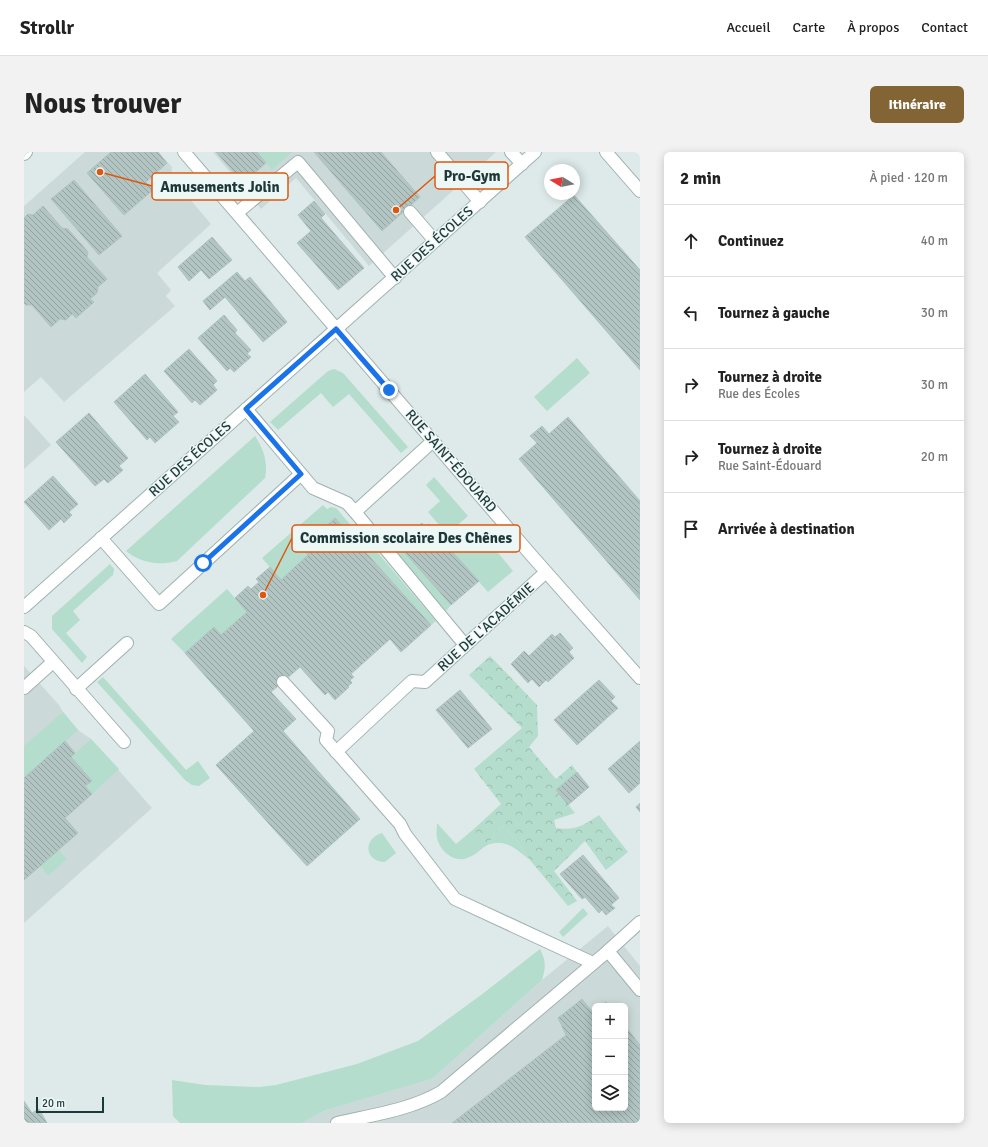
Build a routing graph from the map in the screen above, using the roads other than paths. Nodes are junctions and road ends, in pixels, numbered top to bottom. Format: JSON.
{"nodes":[{"id":1,"x":26,"y":152,"type":"edge"},
{"id":2,"x":184,"y":152,"type":"edge"},
{"id":3,"x":437,"y":152,"type":"edge"},
{"id":4,"x":511,"y":152,"type":"edge"},
{"id":5,"x":535,"y":152,"type":"edge"},
{"id":6,"x":606,"y":152,"type":"edge"},
{"id":7,"x":24,"y":154,"type":"edge"},
{"id":8,"x":522,"y":164,"type":"junction"},
{"id":9,"x":640,"y":191,"type":"edge"},
{"id":10,"x":480,"y":202,"type":"junction"},
{"id":11,"x":410,"y":212,"type":"dead end"},
{"id":12,"x":237,"y":214,"type":"junction"},
{"id":13,"x":436,"y":241,"type":"junction"},
{"id":14,"x":395,"y":278,"type":"junction"},
{"id":15,"x":336,"y":329,"type":"junction"},
{"id":16,"x":246,"y":409,"type":"junction"},
{"id":17,"x":433,"y":441,"type":"junction"},
{"id":18,"x":301,"y":474,"type":"junction"},
{"id":19,"x":355,"y":512,"type":"junction"},
{"id":20,"x":101,"y":538,"type":"junction"},
{"id":21,"x":546,"y":572,"type":"junction"},
{"id":22,"x":24,"y":607,"type":"edge"},
{"id":23,"x":24,"y":632,"type":"edge"},
{"id":24,"x":127,"y":643,"type":"dead end"},
{"id":25,"x":465,"y":645,"type":"junction"},
{"id":26,"x":53,"y":662,"type":"junction"},
{"id":27,"x":640,"y":678,"type":"edge"},
{"id":28,"x":283,"y":682,"type":"dead end"},
{"id":29,"x":24,"y":688,"type":"edge"},
{"id":30,"x":76,"y":689,"type":"junction"},
{"id":31,"x":124,"y":742,"type":"dead end"},
{"id":32,"x":336,"y":752,"type":"junction"},
{"id":33,"x":640,"y":922,"type":"edge"},
{"id":34,"x":608,"y":951,"type":"junction"},
{"id":35,"x":593,"y":963,"type":"junction"},
{"id":36,"x":640,"y":990,"type":"edge"},
{"id":37,"x":337,"y":1123,"type":"edge"}],
"edges":[{"from":1,"to":7,"type":"street"},
{"from":2,"to":12,"type":"street","name":"RUE SAINT-ÉDOUARD"},
{"from":3,"to":10,"type":"street"},
{"from":4,"to":8,"type":"street"},
{"from":5,"to":8,"type":"street","name":"RUE DES ÉCOLES"},
{"from":6,"to":9,"type":"street"},
{"from":8,"to":10,"type":"street","name":"RUE DES ÉCOLES"},
{"from":10,"to":13,"type":"street","name":"RUE DES ÉCOLES"},
{"from":11,"to":13,"type":"street"},
{"from":12,"to":14,"type":"street"},
{"from":12,"to":15,"type":"street","name":"RUE SAINT-ÉDOUARD"},
{"from":13,"to":14,"type":"street","name":"RUE DES ÉCOLES"},
{"from":14,"to":15,"type":"street","name":"RUE DES ÉCOLES"},
{"from":15,"to":16,"type":"street","name":"RUE DES ÉCOLES"},
{"from":15,"to":17,"type":"street","name":"RUE SAINT-ÉDOUARD"},
{"from":16,"to":18,"type":"street"},
{"from":16,"to":20,"type":"street","name":"RUE DES ÉCOLES"},
{"from":17,"to":19,"type":"street"},
{"from":17,"to":21,"type":"street","name":"RUE SAINT-ÉDOUARD"},
{"from":18,"to":19,"type":"street"},
{"from":18,"to":20,"type":"street"},
{"from":19,"to":25,"type":"street"},
{"from":20,"to":22,"type":"street","name":"RUE DES ÉCOLES"},
{"from":21,"to":25,"type":"street","name":"RUE DE L'ACADÉMIE"},
{"from":21,"to":27,"type":"street","name":"RUE SAINT-ÉDOUARD"},
{"from":23,"to":26,"type":"street"},
{"from":24,"to":30,"type":"street"},
{"from":25,"to":32,"type":"street","name":"RUE DE L'ACADÉMIE"},
{"from":26,"to":29,"type":"street"},
{"from":26,"to":30,"type":"street"},
{"from":28,"to":32,"type":"street"},
{"from":30,"to":31,"type":"street"},
{"from":32,"to":35,"type":"street"},
{"from":33,"to":34,"type":"street"},
{"from":34,"to":35,"type":"street"},
{"from":34,"to":36,"type":"street"},
{"from":35,"to":37,"type":"street"}]}
